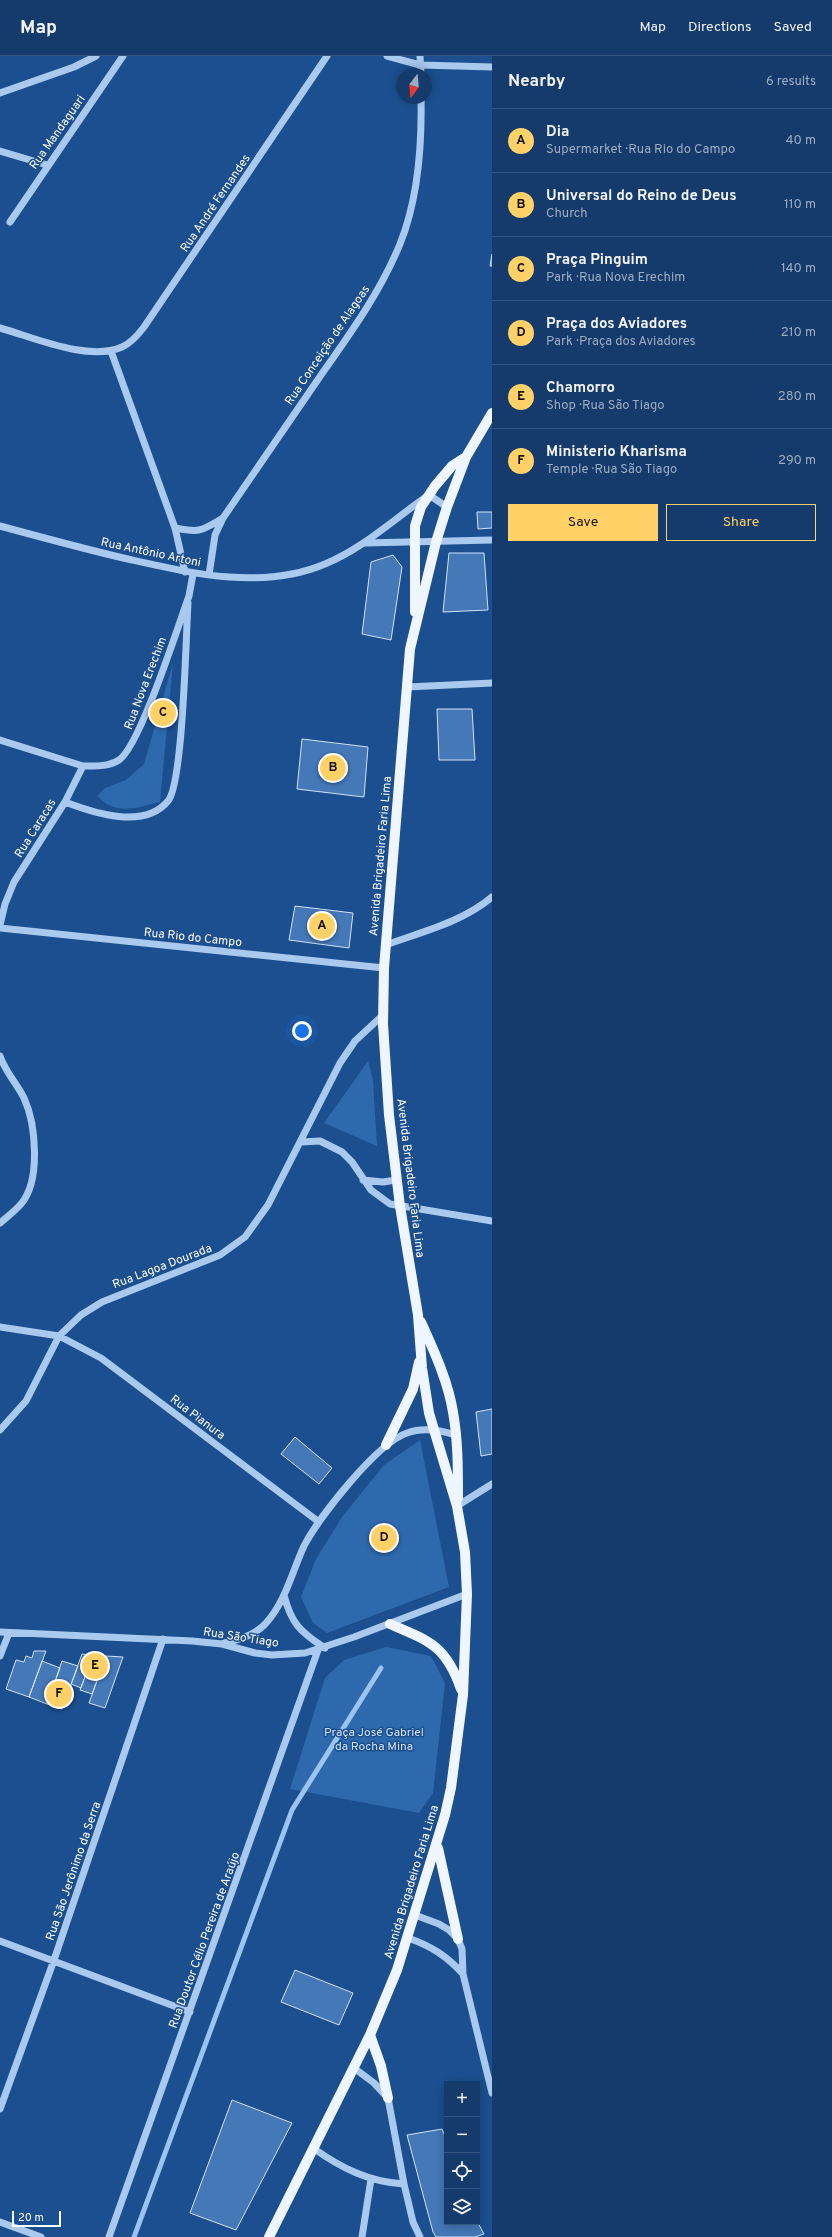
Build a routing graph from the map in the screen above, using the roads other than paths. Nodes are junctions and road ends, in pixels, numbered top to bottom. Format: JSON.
{"nodes":[{"id":1,"x":96,"y":56,"type":"edge"},
{"id":2,"x":123,"y":56,"type":"edge"},
{"id":3,"x":327,"y":56,"type":"edge"},
{"id":4,"x":387,"y":56,"type":"edge"},
{"id":5,"x":420,"y":56,"type":"edge"},
{"id":6,"x":420,"y":65,"type":"junction"},
{"id":7,"x":492,"y":67,"type":"edge"},
{"id":8,"x":420,"y":68,"type":"edge"},
{"id":9,"x":0,"y":93,"type":"edge"},
{"id":10,"x":421,"y":104,"type":"edge"},
{"id":11,"x":0,"y":151,"type":"edge"},
{"id":12,"x":47,"y":165,"type":"junction"},
{"id":13,"x":10,"y":222,"type":"dead end"},
{"id":14,"x":0,"y":328,"type":"edge"},
{"id":15,"x":111,"y":351,"type":"junction"},
{"id":16,"x":492,"y":413,"type":"edge"},
{"id":17,"x":466,"y":457,"type":"junction"},
{"id":18,"x":429,"y":495,"type":"junction"},
{"id":19,"x":447,"y":507,"type":"junction"},
{"id":20,"x":223,"y":518,"type":"junction"},
{"id":21,"x":0,"y":526,"type":"edge"},
{"id":22,"x":175,"y":528,"type":"junction"},
{"id":23,"x":492,"y":540,"type":"edge"},
{"id":24,"x":365,"y":542,"type":"junction"},
{"id":25,"x":415,"y":542,"type":"junction"},
{"id":26,"x":436,"y":542,"type":"junction"},
{"id":27,"x":185,"y":572,"type":"junction"},
{"id":28,"x":193,"y":574,"type":"junction"},
{"id":29,"x":209,"y":575,"type":"junction"},
{"id":30,"x":189,"y":596,"type":"junction"},
{"id":31,"x":414,"y":628,"type":"junction"},
{"id":32,"x":492,"y":683,"type":"edge"},
{"id":33,"x":407,"y":687,"type":"junction"},
{"id":34,"x":0,"y":740,"type":"edge"},
{"id":35,"x":83,"y":766,"type":"junction"},
{"id":36,"x":65,"y":802,"type":"junction"},
{"id":37,"x":492,"y":897,"type":"edge"},
{"id":38,"x":0,"y":926,"type":"edge"},
{"id":39,"x":386,"y":946,"type":"junction"},
{"id":40,"x":384,"y":968,"type":"junction"},
{"id":41,"x":383,"y":1015,"type":"junction"},
{"id":42,"x":0,"y":1056,"type":"edge"},
{"id":43,"x":1,"y":1065,"type":"edge"},
{"id":44,"x":301,"y":1142,"type":"junction"},
{"id":45,"x":363,"y":1180,"type":"junction"},
{"id":46,"x":396,"y":1180,"type":"junction"},
{"id":47,"x":400,"y":1206,"type":"junction"},
{"id":48,"x":492,"y":1221,"type":"edge"},
{"id":49,"x":0,"y":1223,"type":"edge"},
{"id":50,"x":418,"y":1315,"type":"junction"},
{"id":51,"x":0,"y":1327,"type":"edge"},
{"id":52,"x":59,"y":1336,"type":"junction"},
{"id":53,"x":421,"y":1353,"type":"junction"},
{"id":54,"x":0,"y":1430,"type":"edge"},
{"id":55,"x":434,"y":1430,"type":"junction"},
{"id":56,"x":455,"y":1435,"type":"junction"},
{"id":57,"x":386,"y":1445,"type":"junction"},
{"id":58,"x":492,"y":1484,"type":"edge"},
{"id":59,"x":457,"y":1506,"type":"junction"},
{"id":60,"x":319,"y":1522,"type":"junction"},
{"id":61,"x":467,"y":1594,"type":"junction"},
{"id":62,"x":284,"y":1595,"type":"junction"},
{"id":63,"x":390,"y":1624,"type":"junction"},
{"id":64,"x":0,"y":1632,"type":"edge"},
{"id":65,"x":9,"y":1633,"type":"junction"},
{"id":66,"x":163,"y":1639,"type":"junction"},
{"id":67,"x":222,"y":1644,"type":"junction"},
{"id":68,"x":321,"y":1649,"type":"junction"},
{"id":69,"x":0,"y":1656,"type":"edge"},
{"id":70,"x":462,"y":1695,"type":"junction"},
{"id":71,"x":437,"y":1846,"type":"junction"},
{"id":72,"x":416,"y":1915,"type":"junction"},
{"id":73,"x":408,"y":1938,"type":"junction"},
{"id":74,"x":458,"y":1940,"type":"junction"},
{"id":75,"x":0,"y":1941,"type":"edge"},
{"id":76,"x":54,"y":1960,"type":"junction"},
{"id":77,"x":463,"y":1974,"type":"junction"},
{"id":78,"x":190,"y":2012,"type":"junction"},
{"id":79,"x":370,"y":2035,"type":"junction"},
{"id":80,"x":354,"y":2068,"type":"junction"},
{"id":81,"x":492,"y":2093,"type":"edge"},
{"id":82,"x":388,"y":2098,"type":"junction"},
{"id":83,"x":0,"y":2109,"type":"edge"},
{"id":84,"x":313,"y":2148,"type":"junction"},
{"id":85,"x":371,"y":2179,"type":"junction"},
{"id":86,"x":404,"y":2184,"type":"junction"},
{"id":87,"x":0,"y":2222,"type":"edge"},
{"id":88,"x":41,"y":2237,"type":"edge"},
{"id":89,"x":109,"y":2237,"type":"edge"},
{"id":90,"x":269,"y":2237,"type":"edge"},
{"id":91,"x":362,"y":2237,"type":"edge"},
{"id":92,"x":420,"y":2237,"type":"edge"}],
"edges":[{"from":1,"to":9,"type":"street"},
{"from":2,"to":12,"type":"street","name":"Rua Mandaguari"},
{"from":3,"to":15,"type":"street","name":"Rua André Fernandes"},
{"from":4,"to":6,"type":"street"},
{"from":5,"to":6,"type":"street"},
{"from":6,"to":7,"type":"street"},
{"from":6,"to":8,"type":"street"},
{"from":10,"to":20,"type":"street","name":"Rua Conceição de Alagoas"},
{"from":11,"to":12,"type":"street"},
{"from":12,"to":13,"type":"street","name":"Rua Mandaguari"},
{"from":14,"to":15,"type":"street"},
{"from":15,"to":22,"type":"street"},
{"from":16,"to":17,"type":"main road","name":"Avenida Brigadeiro Faria Lima"},
{"from":17,"to":18,"type":"main road"},
{"from":17,"to":19,"type":"main road","name":"Avenida Brigadeiro Faria Lima"},
{"from":18,"to":19,"type":"street"},
{"from":18,"to":24,"type":"street","name":"Rua Antônio Artoni"},
{"from":18,"to":25,"type":"main road"},
{"from":19,"to":26,"type":"main road","name":"Avenida Brigadeiro Faria Lima"},
{"from":20,"to":22,"type":"street","name":"Rua Conceição de Alagoas"},
{"from":20,"to":29,"type":"street","name":"Rua Conceição de Alagoas"},
{"from":21,"to":27,"type":"street","name":"Rua Antônio Artoni"},
{"from":22,"to":27,"type":"street"},
{"from":23,"to":26,"type":"street","name":"Rua Antônio Artoni"},
{"from":24,"to":25,"type":"street","name":"Rua Antônio Artoni"},
{"from":24,"to":29,"type":"street","name":"Rua Antônio Artoni"},
{"from":25,"to":26,"type":"street","name":"Rua Antônio Artoni"},
{"from":25,"to":31,"type":"main road"},
{"from":26,"to":31,"type":"main road","name":"Avenida Brigadeiro Faria Lima"},
{"from":27,"to":28,"type":"street","name":"Rua Antônio Artoni"},
{"from":28,"to":29,"type":"street","name":"Rua Antônio Artoni"},
{"from":28,"to":30,"type":"street","name":"Rua Nova Erechim"},
{"from":30,"to":35,"type":"street","name":"Rua Nova Erechim"},
{"from":30,"to":36,"type":"street"},
{"from":31,"to":33,"type":"main road","name":"Avenida Brigadeiro Faria Lima"},
{"from":32,"to":33,"type":"street"},
{"from":33,"to":39,"type":"main road","name":"Avenida Brigadeiro Faria Lima"},
{"from":34,"to":35,"type":"street","name":"Rua Nova Erechim"},
{"from":35,"to":36,"type":"street","name":"Rua Caracas"},
{"from":36,"to":38,"type":"street","name":"Rua Caracas"},
{"from":37,"to":39,"type":"street"},
{"from":38,"to":40,"type":"street","name":"Rua Rio do Campo"},
{"from":39,"to":40,"type":"main road","name":"Avenida Brigadeiro Faria Lima"},
{"from":40,"to":41,"type":"main road","name":"Avenida Brigadeiro Faria Lima"},
{"from":41,"to":44,"type":"street","name":"Rua Lagoa Dourada"},
{"from":41,"to":46,"type":"main road","name":"Avenida Brigadeiro Faria Lima"},
{"from":42,"to":43,"type":"street"},
{"from":43,"to":49,"type":"street"},
{"from":44,"to":45,"type":"street"},
{"from":44,"to":52,"type":"street","name":"Rua Lagoa Dourada"},
{"from":45,"to":46,"type":"street"},
{"from":45,"to":47,"type":"street"},
{"from":46,"to":47,"type":"main road","name":"Avenida Brigadeiro Faria Lima"},
{"from":47,"to":48,"type":"street"},
{"from":47,"to":50,"type":"main road","name":"Avenida Brigadeiro Faria Lima"},
{"from":50,"to":53,"type":"main road","name":"Avenida Brigadeiro Faria Lima"},
{"from":50,"to":56,"type":"main road","name":"Avenida Brigadeiro Faria Lima"},
{"from":51,"to":52,"type":"street"},
{"from":52,"to":54,"type":"street"},
{"from":52,"to":60,"type":"street","name":"Rua Pianura"},
{"from":53,"to":55,"type":"main road","name":"Avenida Brigadeiro Faria Lima"},
{"from":53,"to":57,"type":"main road"},
{"from":55,"to":56,"type":"street"},
{"from":55,"to":57,"type":"street"},
{"from":55,"to":59,"type":"main road","name":"Avenida Brigadeiro Faria Lima"},
{"from":56,"to":59,"type":"main road","name":"Avenida Brigadeiro Faria Lima"},
{"from":57,"to":60,"type":"street"},
{"from":58,"to":59,"type":"street"},
{"from":59,"to":61,"type":"main road","name":"Avenida Brigadeiro Faria Lima"},
{"from":60,"to":62,"type":"street"},
{"from":61,"to":63,"type":"street","name":"Rua São Tiago"},
{"from":61,"to":70,"type":"main road","name":"Avenida Brigadeiro Faria Lima"},
{"from":62,"to":67,"type":"street"},
{"from":62,"to":68,"type":"street"},
{"from":63,"to":68,"type":"street","name":"Rua São Tiago"},
{"from":63,"to":70,"type":"main road"},
{"from":64,"to":65,"type":"street","name":"Rua São Tiago"},
{"from":65,"to":66,"type":"street","name":"Rua São Tiago"},
{"from":65,"to":69,"type":"street"},
{"from":66,"to":67,"type":"street","name":"Rua São Tiago"},
{"from":66,"to":76,"type":"street","name":"Rua São Jerônimo da Serra"},
{"from":67,"to":68,"type":"street","name":"Rua São Tiago"},
{"from":68,"to":78,"type":"street","name":"Rua Doutor Célio Pereira de Araújo"},
{"from":70,"to":71,"type":"main road","name":"Avenida Brigadeiro Faria Lima"},
{"from":71,"to":72,"type":"main road","name":"Avenida Brigadeiro Faria Lima"},
{"from":71,"to":74,"type":"main road"},
{"from":72,"to":73,"type":"main road","name":"Avenida Brigadeiro Faria Lima"},
{"from":72,"to":74,"type":"street"},
{"from":73,"to":77,"type":"street"},
{"from":73,"to":79,"type":"main road","name":"Avenida Brigadeiro Faria Lima"},
{"from":74,"to":77,"type":"street"},
{"from":75,"to":76,"type":"street"},
{"from":76,"to":78,"type":"street"},
{"from":76,"to":83,"type":"street","name":"Rua São Jerônimo da Serra"},
{"from":77,"to":81,"type":"street"},
{"from":78,"to":89,"type":"street","name":"Rua Doutor Célio Pereira de Araújo"},
{"from":79,"to":80,"type":"main road","name":"Avenida Brigadeiro Faria Lima"},
{"from":79,"to":82,"type":"main road"},
{"from":80,"to":82,"type":"street"},
{"from":80,"to":84,"type":"main road","name":"Avenida Brigadeiro Faria Lima"},
{"from":82,"to":86,"type":"street"},
{"from":84,"to":85,"type":"street"},
{"from":84,"to":90,"type":"main road","name":"Avenida Brigadeiro Faria Lima"},
{"from":85,"to":86,"type":"street"},
{"from":85,"to":91,"type":"street"},
{"from":86,"to":92,"type":"street"},
{"from":87,"to":88,"type":"street"}]}
